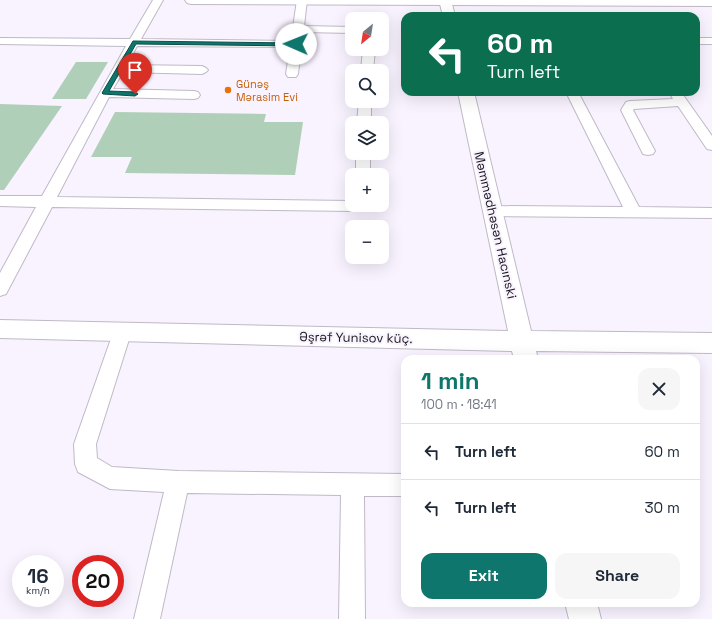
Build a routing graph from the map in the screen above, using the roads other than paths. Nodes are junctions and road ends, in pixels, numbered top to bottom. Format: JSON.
{"nodes":[{"id":1,"x":158,"y":0,"type":"edge"},
{"id":2,"x":191,"y":0,"type":"edge"},
{"id":3,"x":207,"y":0,"type":"edge"},
{"id":4,"x":302,"y":0,"type":"edge"},
{"id":5,"x":445,"y":0,"type":"edge"},
{"id":6,"x":628,"y":1,"type":"edge"},
{"id":7,"x":712,"y":2,"type":"edge"},
{"id":8,"x":448,"y":12,"type":"edge"},
{"id":9,"x":298,"y":29,"type":"junction"},
{"id":10,"x":345,"y":30,"type":"edge"},
{"id":11,"x":0,"y":41,"type":"edge"},
{"id":12,"x":700,"y":41,"type":"edge"},
{"id":13,"x":712,"y":41,"type":"edge"},
{"id":14,"x":135,"y":42,"type":"junction"},
{"id":15,"x":296,"y":44,"type":"junction"},
{"id":16,"x":119,"y":68,"type":"junction"},
{"id":17,"x":202,"y":70,"type":"dead end"},
{"id":18,"x":292,"y":74,"type":"dead end"},
{"id":19,"x":105,"y":93,"type":"junction"},
{"id":20,"x":194,"y":95,"type":"dead end"},
{"id":21,"x":467,"y":96,"type":"edge"},
{"id":22,"x":574,"y":96,"type":"edge"},
{"id":23,"x":678,"y":97,"type":"edge"},
{"id":24,"x":708,"y":135,"type":"edge"},
{"id":25,"x":712,"y":146,"type":"edge"},
{"id":26,"x":648,"y":151,"type":"dead end"},
{"id":27,"x":0,"y":201,"type":"edge"},
{"id":28,"x":47,"y":202,"type":"junction"},
{"id":29,"x":345,"y":206,"type":"edge"},
{"id":30,"x":493,"y":212,"type":"junction"},
{"id":31,"x":634,"y":213,"type":"junction"},
{"id":32,"x":712,"y":213,"type":"edge"},
{"id":33,"x":0,"y":289,"type":"edge"},
{"id":34,"x":0,"y":329,"type":"edge"},
{"id":35,"x":122,"y":333,"type":"junction"},
{"id":36,"x":712,"y":343,"type":"edge"},
{"id":37,"x":524,"y":350,"type":"edge"},
{"id":38,"x":178,"y":482,"type":"junction"},
{"id":39,"x":353,"y":484,"type":"junction"},
{"id":40,"x":401,"y":485,"type":"edge"},
{"id":41,"x":582,"y":607,"type":"edge"},
{"id":42,"x":147,"y":619,"type":"edge"},
{"id":43,"x":352,"y":619,"type":"edge"},
{"id":44,"x":585,"y":619,"type":"edge"}],
"edges":[{"from":1,"to":14,"type":"lane"},
{"from":2,"to":3,"type":"street"},
{"from":3,"to":4,"type":"street"},
{"from":4,"to":5,"type":"street"},
{"from":4,"to":9,"type":"lane"},
{"from":5,"to":6,"type":"street"},
{"from":5,"to":8,"type":"street"},
{"from":6,"to":7,"type":"street"},
{"from":9,"to":10,"type":"lane"},
{"from":9,"to":15,"type":"lane"},
{"from":11,"to":14,"type":"lane"},
{"from":12,"to":13,"type":"lane"},
{"from":14,"to":15,"type":"lane"},
{"from":14,"to":16,"type":"lane"},
{"from":15,"to":18,"type":"lane"},
{"from":16,"to":17,"type":"lane"},
{"from":16,"to":19,"type":"lane"},
{"from":19,"to":20,"type":"lane"},
{"from":19,"to":28,"type":"lane"},
{"from":21,"to":30,"type":"street","name":"Məmmədhəsən Hacınski"},
{"from":22,"to":31,"type":"lane"},
{"from":23,"to":24,"type":"lane"},
{"from":23,"to":26,"type":"lane"},
{"from":24,"to":25,"type":"lane"},
{"from":27,"to":28,"type":"lane"},
{"from":28,"to":29,"type":"lane"},
{"from":28,"to":33,"type":"lane"},
{"from":30,"to":31,"type":"lane"},
{"from":30,"to":37,"type":"street","name":"Məmmədhəsən Hacınski"},
{"from":31,"to":32,"type":"lane"},
{"from":34,"to":35,"type":"street","name":"Əşrəf Yunisov küç."},
{"from":35,"to":37,"type":"street","name":"Əşrəf Yunisov küç."},
{"from":35,"to":38,"type":"lane"},
{"from":36,"to":37,"type":"street","name":"Əşrəf Yunisov küç."},
{"from":38,"to":39,"type":"lane"},
{"from":38,"to":42,"type":"lane"},
{"from":39,"to":40,"type":"lane"},
{"from":39,"to":43,"type":"lane"},
{"from":41,"to":44,"type":"street"}]}
